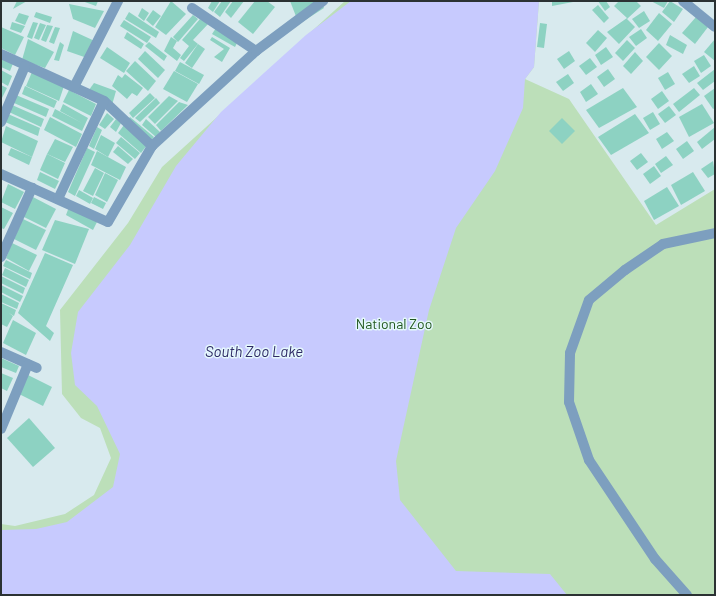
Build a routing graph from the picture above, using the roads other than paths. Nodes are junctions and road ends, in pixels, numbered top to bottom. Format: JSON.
{"nodes":[{"id":1,"x":118,"y":1,"type":"edge"},
{"id":2,"x":323,"y":1,"type":"edge"},
{"id":3,"x":683,"y":1,"type":"edge"},
{"id":4,"x":192,"y":8,"type":"dead end"},
{"id":5,"x":715,"y":27,"type":"edge"},
{"id":6,"x":256,"y":51,"type":"junction"},
{"id":7,"x":1,"y":54,"type":"edge"},
{"id":8,"x":25,"y":66,"type":"junction"},
{"id":9,"x":74,"y":87,"type":"junction"},
{"id":10,"x":104,"y":101,"type":"junction"},
{"id":11,"x":1,"y":122,"type":"edge"},
{"id":12,"x":152,"y":146,"type":"junction"},
{"id":13,"x":1,"y":174,"type":"edge"},
{"id":14,"x":32,"y":188,"type":"junction"},
{"id":15,"x":58,"y":199,"type":"junction"},
{"id":16,"x":715,"y":233,"type":"edge"},
{"id":17,"x":1,"y":257,"type":"edge"},
{"id":18,"x":1,"y":352,"type":"edge"},
{"id":19,"x":1,"y":429,"type":"edge"},
{"id":20,"x":687,"y":595,"type":"edge"}],
"edges":[{"from":1,"to":9,"type":"street"},
{"from":2,"to":6,"type":"street"},
{"from":3,"to":5,"type":"street"},
{"from":4,"to":6,"type":"street"},
{"from":6,"to":12,"type":"street"},
{"from":7,"to":8,"type":"street"},
{"from":8,"to":9,"type":"street"},
{"from":8,"to":11,"type":"street"},
{"from":9,"to":10,"type":"street"},
{"from":10,"to":12,"type":"street"},
{"from":10,"to":15,"type":"street"},
{"from":12,"to":15,"type":"street"},
{"from":13,"to":14,"type":"street"},
{"from":14,"to":15,"type":"street"},
{"from":14,"to":17,"type":"street"},
{"from":16,"to":20,"type":"street"},
{"from":18,"to":19,"type":"street"}]}
